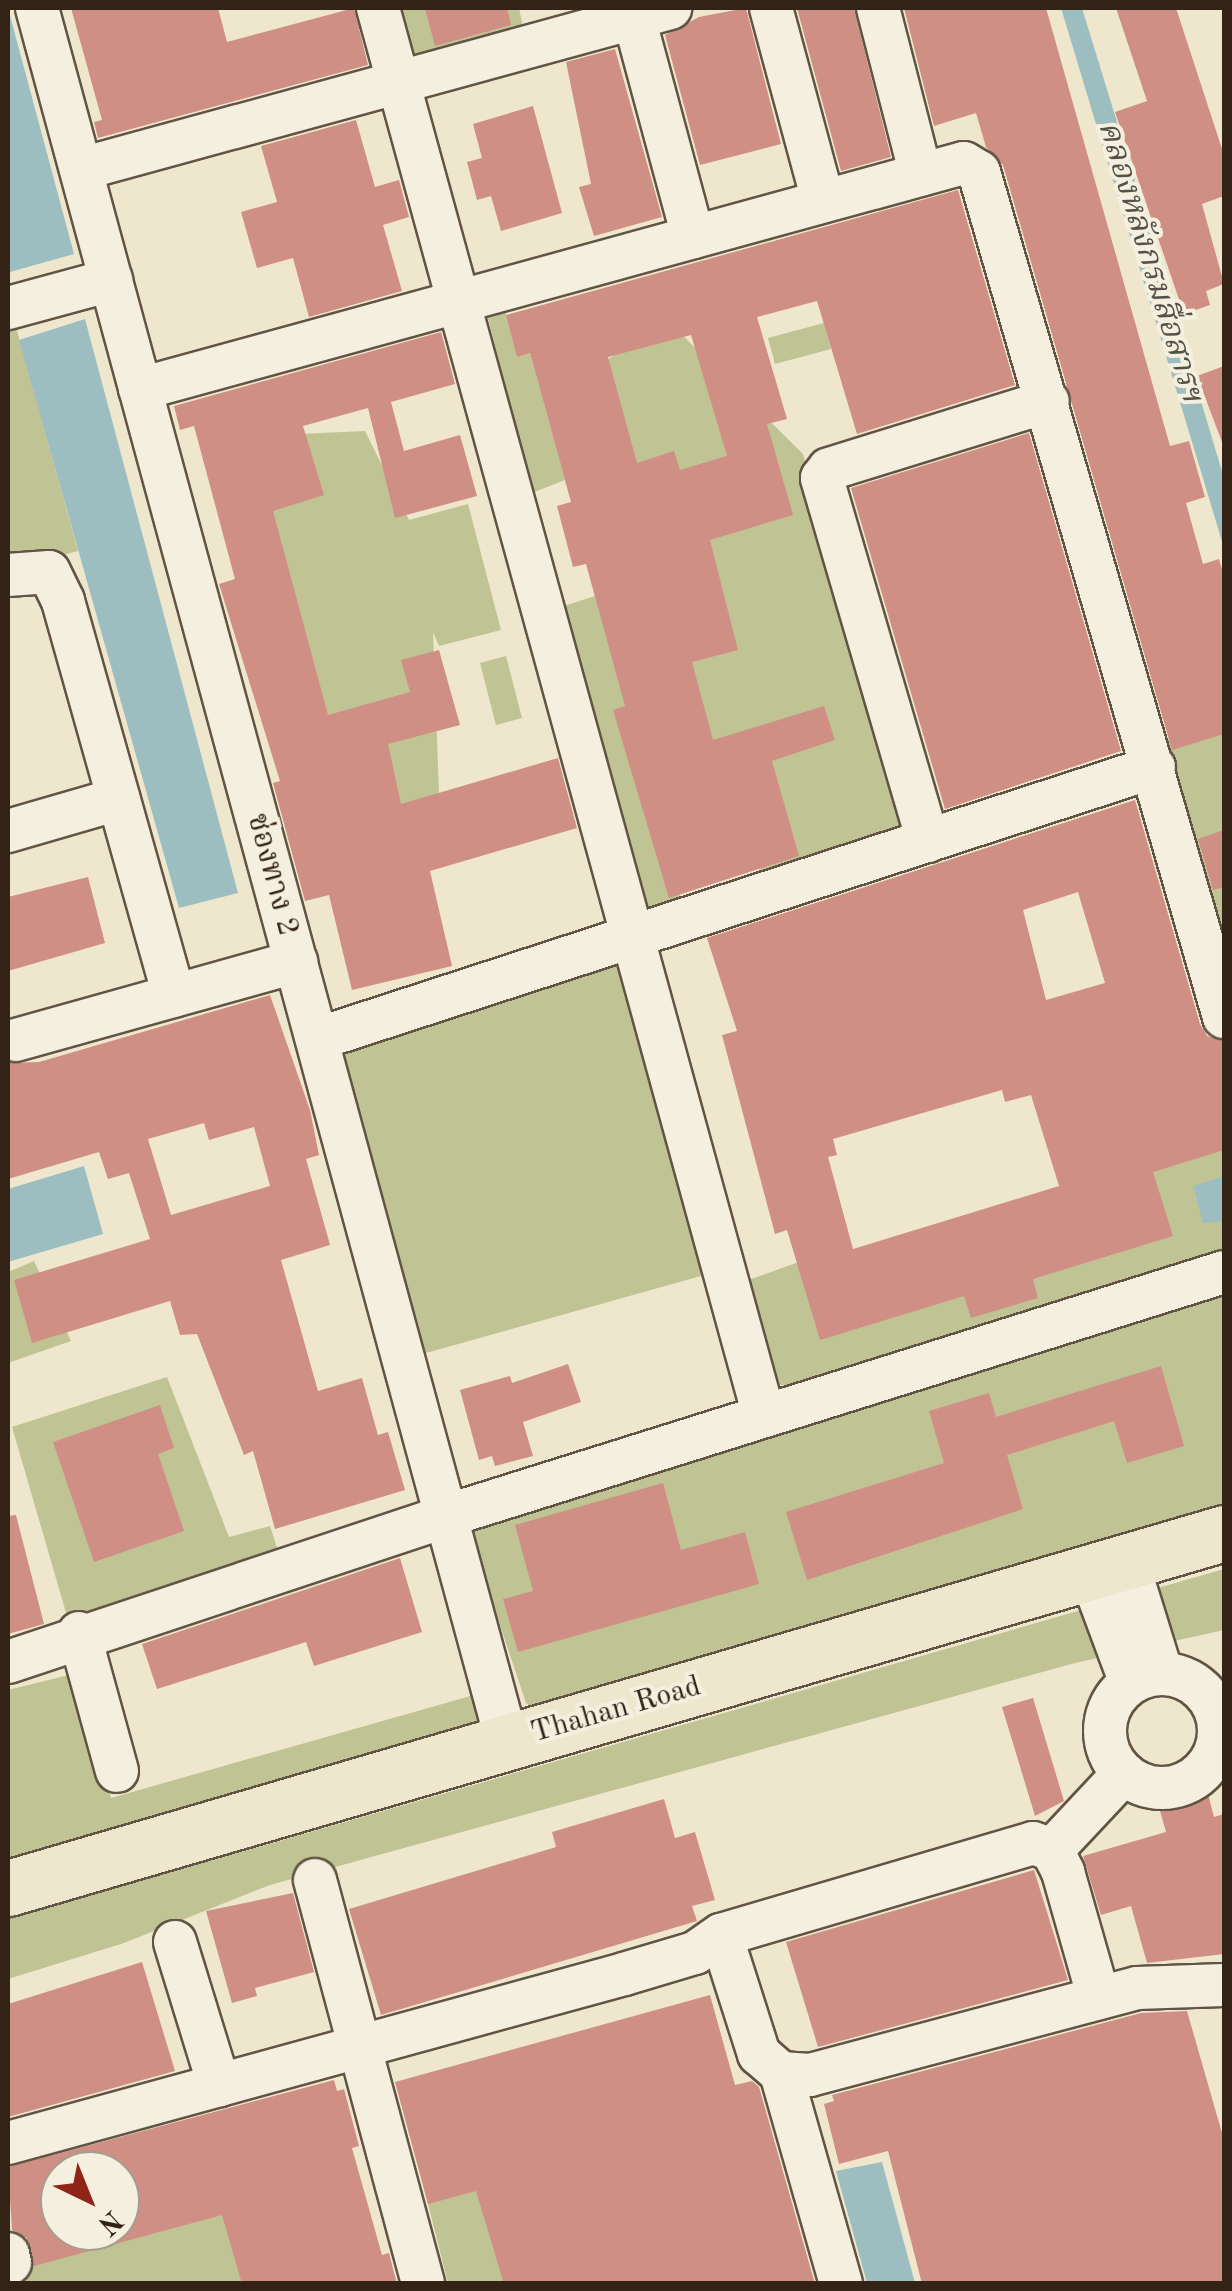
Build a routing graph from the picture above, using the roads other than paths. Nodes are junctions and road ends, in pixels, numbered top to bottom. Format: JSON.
{"nodes":[{"id":1,"x":37,"y":8,"type":"edge"},
{"id":2,"x":378,"y":8,"type":"edge"},
{"id":3,"x":771,"y":8,"type":"edge"},
{"id":4,"x":878,"y":8,"type":"edge"},
{"id":5,"x":652,"y":12,"type":"edge"},
{"id":6,"x":538,"y":25,"type":"edge"},
{"id":7,"x":398,"y":82,"type":"junction"},
{"id":8,"x":81,"y":169,"type":"junction"},
{"id":9,"x":921,"y":174,"type":"junction"},
{"id":10,"x":823,"y":202,"type":"junction"},
{"id":11,"x":693,"y":237,"type":"junction"},
{"id":12,"x":111,"y":280,"type":"junction"},
{"id":13,"x":458,"y":302,"type":"junction"},
{"id":14,"x":8,"y":308,"type":"edge"},
{"id":15,"x":140,"y":389,"type":"junction"},
{"id":16,"x":1048,"y":401,"type":"junction"},
{"id":17,"x":8,"y":575,"type":"edge"},
{"id":18,"x":1154,"y":768,"type":"junction"},
{"id":19,"x":118,"y":798,"type":"junction"},
{"id":20,"x":8,"y":831,"type":"edge"},
{"id":21,"x":928,"y":841,"type":"junction"},
{"id":22,"x":632,"y":937,"type":"junction"},
{"id":23,"x":296,"y":962,"type":"junction"},
{"id":24,"x":174,"y":996,"type":"junction"},
{"id":25,"x":1224,"y":1017,"type":"edge"},
{"id":26,"x":316,"y":1039,"type":"junction"},
{"id":27,"x":16,"y":1040,"type":"dead end"},
{"id":28,"x":1224,"y":1272,"type":"edge"},
{"id":29,"x":764,"y":1416,"type":"junction"},
{"id":30,"x":446,"y":1516,"type":"junction"},
{"id":31,"x":1224,"y":1533,"type":"edge"},
{"id":32,"x":1109,"y":1567,"type":"junction"},
{"id":33,"x":79,"y":1634,"type":"junction"},
{"id":34,"x":8,"y":1662,"type":"edge"},
{"id":35,"x":1147,"y":1678,"type":"junction"},
{"id":36,"x":1222,"y":1725,"type":"edge"},
{"id":37,"x":507,"y":1742,"type":"junction"},
{"id":38,"x":118,"y":1770,"type":"dead end"},
{"id":39,"x":1124,"y":1773,"type":"junction"},
{"id":40,"x":1052,"y":1850,"type":"junction"},
{"id":41,"x":315,"y":1880,"type":"dead end"},
{"id":42,"x":8,"y":1888,"type":"edge"},
{"id":43,"x":721,"y":1935,"type":"junction"},
{"id":44,"x":175,"y":1942,"type":"dead end"},
{"id":45,"x":1224,"y":1986,"type":"edge"},
{"id":46,"x":1099,"y":1998,"type":"junction"},
{"id":47,"x":360,"y":2046,"type":"junction"},
{"id":48,"x":781,"y":2073,"type":"junction"},
{"id":49,"x":219,"y":2085,"type":"junction"},
{"id":50,"x":8,"y":2143,"type":"edge"},
{"id":51,"x":423,"y":2284,"type":"edge"},
{"id":52,"x":841,"y":2284,"type":"edge"}],
"edges":[{"from":1,"to":8,"type":"lane","name":"ช่องทาง 2"},
{"from":2,"to":7,"type":"lane"},
{"from":3,"to":10,"type":"lane"},
{"from":4,"to":9,"type":"lane"},
{"from":5,"to":6,"type":"lane"},
{"from":5,"to":11,"type":"lane"},
{"from":6,"to":7,"type":"lane"},
{"from":7,"to":8,"type":"lane"},
{"from":7,"to":13,"type":"lane"},
{"from":8,"to":12,"type":"lane","name":"ช่องทาง 2"},
{"from":9,"to":10,"type":"lane"},
{"from":9,"to":16,"type":"lane"},
{"from":10,"to":11,"type":"lane"},
{"from":11,"to":13,"type":"lane"},
{"from":12,"to":14,"type":"lane"},
{"from":12,"to":15,"type":"lane","name":"ช่องทาง 2"},
{"from":13,"to":15,"type":"lane"},
{"from":13,"to":22,"type":"lane"},
{"from":15,"to":23,"type":"lane","name":"ช่องทาง 2"},
{"from":16,"to":18,"type":"lane"},
{"from":16,"to":21,"type":"lane"},
{"from":17,"to":19,"type":"lane"},
{"from":18,"to":21,"type":"lane"},
{"from":18,"to":25,"type":"lane"},
{"from":19,"to":20,"type":"lane"},
{"from":19,"to":24,"type":"lane"},
{"from":21,"to":22,"type":"lane"},
{"from":22,"to":26,"type":"lane"},
{"from":22,"to":29,"type":"lane"},
{"from":23,"to":24,"type":"lane"},
{"from":23,"to":26,"type":"lane","name":"ช่องทาง 2"},
{"from":24,"to":27,"type":"lane"},
{"from":26,"to":30,"type":"lane","name":"ช่องทาง 2"},
{"from":28,"to":29,"type":"lane"},
{"from":29,"to":30,"type":"lane"},
{"from":30,"to":33,"type":"lane"},
{"from":30,"to":37,"type":"lane","name":"ช่องทาง 2"},
{"from":31,"to":32,"type":"main road","name":"Thahan Road"},
{"from":32,"to":35,"type":"lane"},
{"from":32,"to":37,"type":"main road","name":"Thahan Road"},
{"from":33,"to":34,"type":"lane"},
{"from":33,"to":38,"type":"lane"},
{"from":35,"to":36,"type":"lane"},
{"from":35,"to":39,"type":"lane"},
{"from":36,"to":39,"type":"lane"},
{"from":37,"to":42,"type":"main road","name":"Thahan Road"},
{"from":39,"to":40,"type":"lane"},
{"from":40,"to":43,"type":"lane"},
{"from":40,"to":46,"type":"lane"},
{"from":41,"to":47,"type":"lane"},
{"from":43,"to":47,"type":"lane"},
{"from":43,"to":48,"type":"lane"},
{"from":44,"to":49,"type":"lane"},
{"from":45,"to":46,"type":"lane"},
{"from":46,"to":48,"type":"lane"},
{"from":47,"to":49,"type":"lane"},
{"from":47,"to":51,"type":"lane"},
{"from":48,"to":52,"type":"lane"},
{"from":49,"to":50,"type":"lane"}]}
